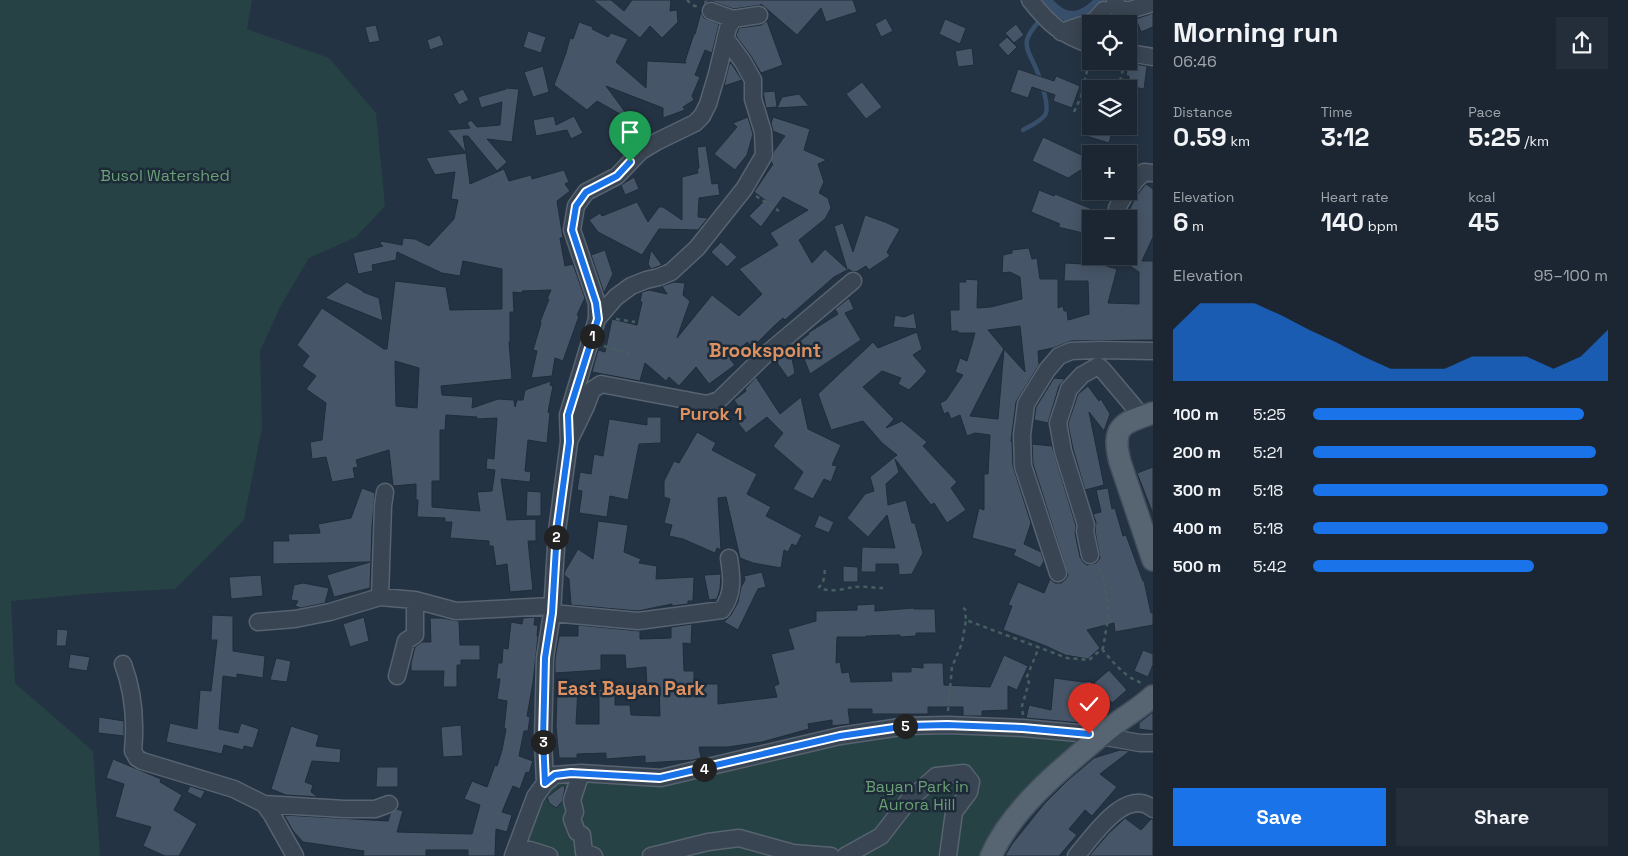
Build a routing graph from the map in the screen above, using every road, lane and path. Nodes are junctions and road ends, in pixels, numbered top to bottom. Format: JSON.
{"nodes":[{"id":1,"x":1030,"y":0,"type":"edge"},
{"id":2,"x":1153,"y":3,"type":"edge"},
{"id":3,"x":1109,"y":5,"type":"edge"},
{"id":4,"x":711,"y":11,"type":"dead end"},
{"id":5,"x":758,"y":15,"type":"dead end"},
{"id":6,"x":733,"y":19,"type":"junction"},
{"id":7,"x":1075,"y":28,"type":"junction"},
{"id":8,"x":1082,"y":35,"type":"edge"},
{"id":9,"x":726,"y":39,"type":"junction"},
{"id":10,"x":1137,"y":54,"type":"edge"},
{"id":11,"x":1153,"y":56,"type":"edge"},
{"id":12,"x":1087,"y":70,"type":"edge"},
{"id":13,"x":1074,"y":112,"type":"dead end"},
{"id":14,"x":1153,"y":173,"type":"edge"},
{"id":15,"x":1137,"y":179,"type":"edge"},
{"id":16,"x":744,"y":189,"type":"junction"},
{"id":17,"x":1122,"y":200,"type":"edge"},
{"id":18,"x":1117,"y":208,"type":"dead end"},
{"id":19,"x":779,"y":211,"type":"dead end"},
{"id":20,"x":853,"y":280,"type":"dead end"},
{"id":21,"x":598,"y":319,"type":"junction"},
{"id":22,"x":590,"y":342,"type":"junction"},
{"id":23,"x":1153,"y":352,"type":"edge"},
{"id":24,"x":630,"y":354,"type":"dead end"},
{"id":25,"x":1145,"y":416,"type":"edge"},
{"id":26,"x":569,"y":442,"type":"junction"},
{"id":27,"x":386,"y":492,"type":"dead end"},
{"id":28,"x":1090,"y":555,"type":"joint"},
{"id":29,"x":729,"y":558,"type":"dead end"},
{"id":30,"x":1153,"y":560,"type":"edge"},
{"id":31,"x":825,"y":570,"type":"dead end"},
{"id":32,"x":1058,"y":573,"type":"dead end"},
{"id":33,"x":884,"y":588,"type":"dead end"},
{"id":34,"x":380,"y":597,"type":"junction"},
{"id":35,"x":415,"y":600,"type":"junction"},
{"id":36,"x":963,"y":608,"type":"dead end"},
{"id":37,"x":552,"y":609,"type":"junction"},
{"id":38,"x":966,"y":620,"type":"junction"},
{"id":39,"x":258,"y":622,"type":"dead end"},
{"id":40,"x":1039,"y":647,"type":"junction"},
{"id":41,"x":1102,"y":649,"type":"junction"},
{"id":42,"x":123,"y":664,"type":"dead end"},
{"id":43,"x":397,"y":676,"type":"dead end"},
{"id":44,"x":1147,"y":690,"type":"edge"},
{"id":45,"x":949,"y":700,"type":"dead end"},
{"id":46,"x":1022,"y":706,"type":"dead end"},
{"id":47,"x":1101,"y":736,"type":"junction"},
{"id":48,"x":1153,"y":744,"type":"edge"},
{"id":49,"x":581,"y":773,"type":"junction"},
{"id":50,"x":545,"y":783,"type":"junction"},
{"id":51,"x":264,"y":804,"type":"junction"},
{"id":52,"x":389,"y":804,"type":"dead end"},
{"id":53,"x":1153,"y":810,"type":"edge"},
{"id":54,"x":514,"y":853,"type":"edge"},
{"id":55,"x":296,"y":856,"type":"edge"},
{"id":56,"x":549,"y":856,"type":"edge"},
{"id":57,"x":594,"y":856,"type":"edge"},
{"id":58,"x":651,"y":856,"type":"edge"},
{"id":59,"x":831,"y":856,"type":"edge"},
{"id":60,"x":845,"y":856,"type":"edge"},
{"id":61,"x":948,"y":856,"type":"edge"},
{"id":62,"x":990,"y":856,"type":"edge"},
{"id":63,"x":1076,"y":856,"type":"edge"}],
"edges":[{"from":1,"to":7,"type":"street"},
{"from":2,"to":3,"type":"street"},
{"from":3,"to":7,"type":"street"},
{"from":4,"to":6,"type":"street"},
{"from":5,"to":6,"type":"street"},
{"from":6,"to":9,"type":"street"},
{"from":7,"to":8,"type":"street"},
{"from":9,"to":16,"type":"street"},
{"from":9,"to":21,"type":"street"},
{"from":10,"to":11,"type":"street"},
{"from":12,"to":13,"type":"path"},
{"from":14,"to":15,"type":"street"},
{"from":16,"to":19,"type":"path"},
{"from":16,"to":21,"type":"street"},
{"from":17,"to":18,"type":"street"},
{"from":20,"to":26,"type":"street"},
{"from":21,"to":22,"type":"street"},
{"from":22,"to":24,"type":"path"},
{"from":22,"to":26,"type":"street"},
{"from":23,"to":32,"type":"street"},
{"from":25,"to":28,"type":"street"},
{"from":25,"to":30,"type":"main road"},
{"from":26,"to":37,"type":"street"},
{"from":27,"to":34,"type":"street"},
{"from":28,"to":41,"type":"path"},
{"from":29,"to":37,"type":"street"},
{"from":31,"to":33,"type":"path"},
{"from":34,"to":35,"type":"street"},
{"from":34,"to":39,"type":"street"},
{"from":35,"to":37,"type":"street"},
{"from":35,"to":43,"type":"street"},
{"from":36,"to":38,"type":"path"},
{"from":37,"to":50,"type":"street"},
{"from":38,"to":40,"type":"path"},
{"from":38,"to":45,"type":"path"},
{"from":40,"to":41,"type":"path"},
{"from":40,"to":46,"type":"path"},
{"from":41,"to":44,"type":"path"},
{"from":42,"to":51,"type":"street"},
{"from":44,"to":47,"type":"main road"},
{"from":47,"to":48,"type":"street"},
{"from":47,"to":49,"type":"street"},
{"from":47,"to":62,"type":"main road"},
{"from":49,"to":50,"type":"street"},
{"from":49,"to":57,"type":"street"},
{"from":50,"to":54,"type":"street"},
{"from":51,"to":52,"type":"street"},
{"from":51,"to":55,"type":"street"},
{"from":53,"to":63,"type":"street"},
{"from":54,"to":56,"type":"street"},
{"from":58,"to":59,"type":"street"},
{"from":60,"to":61,"type":"street"}]}
